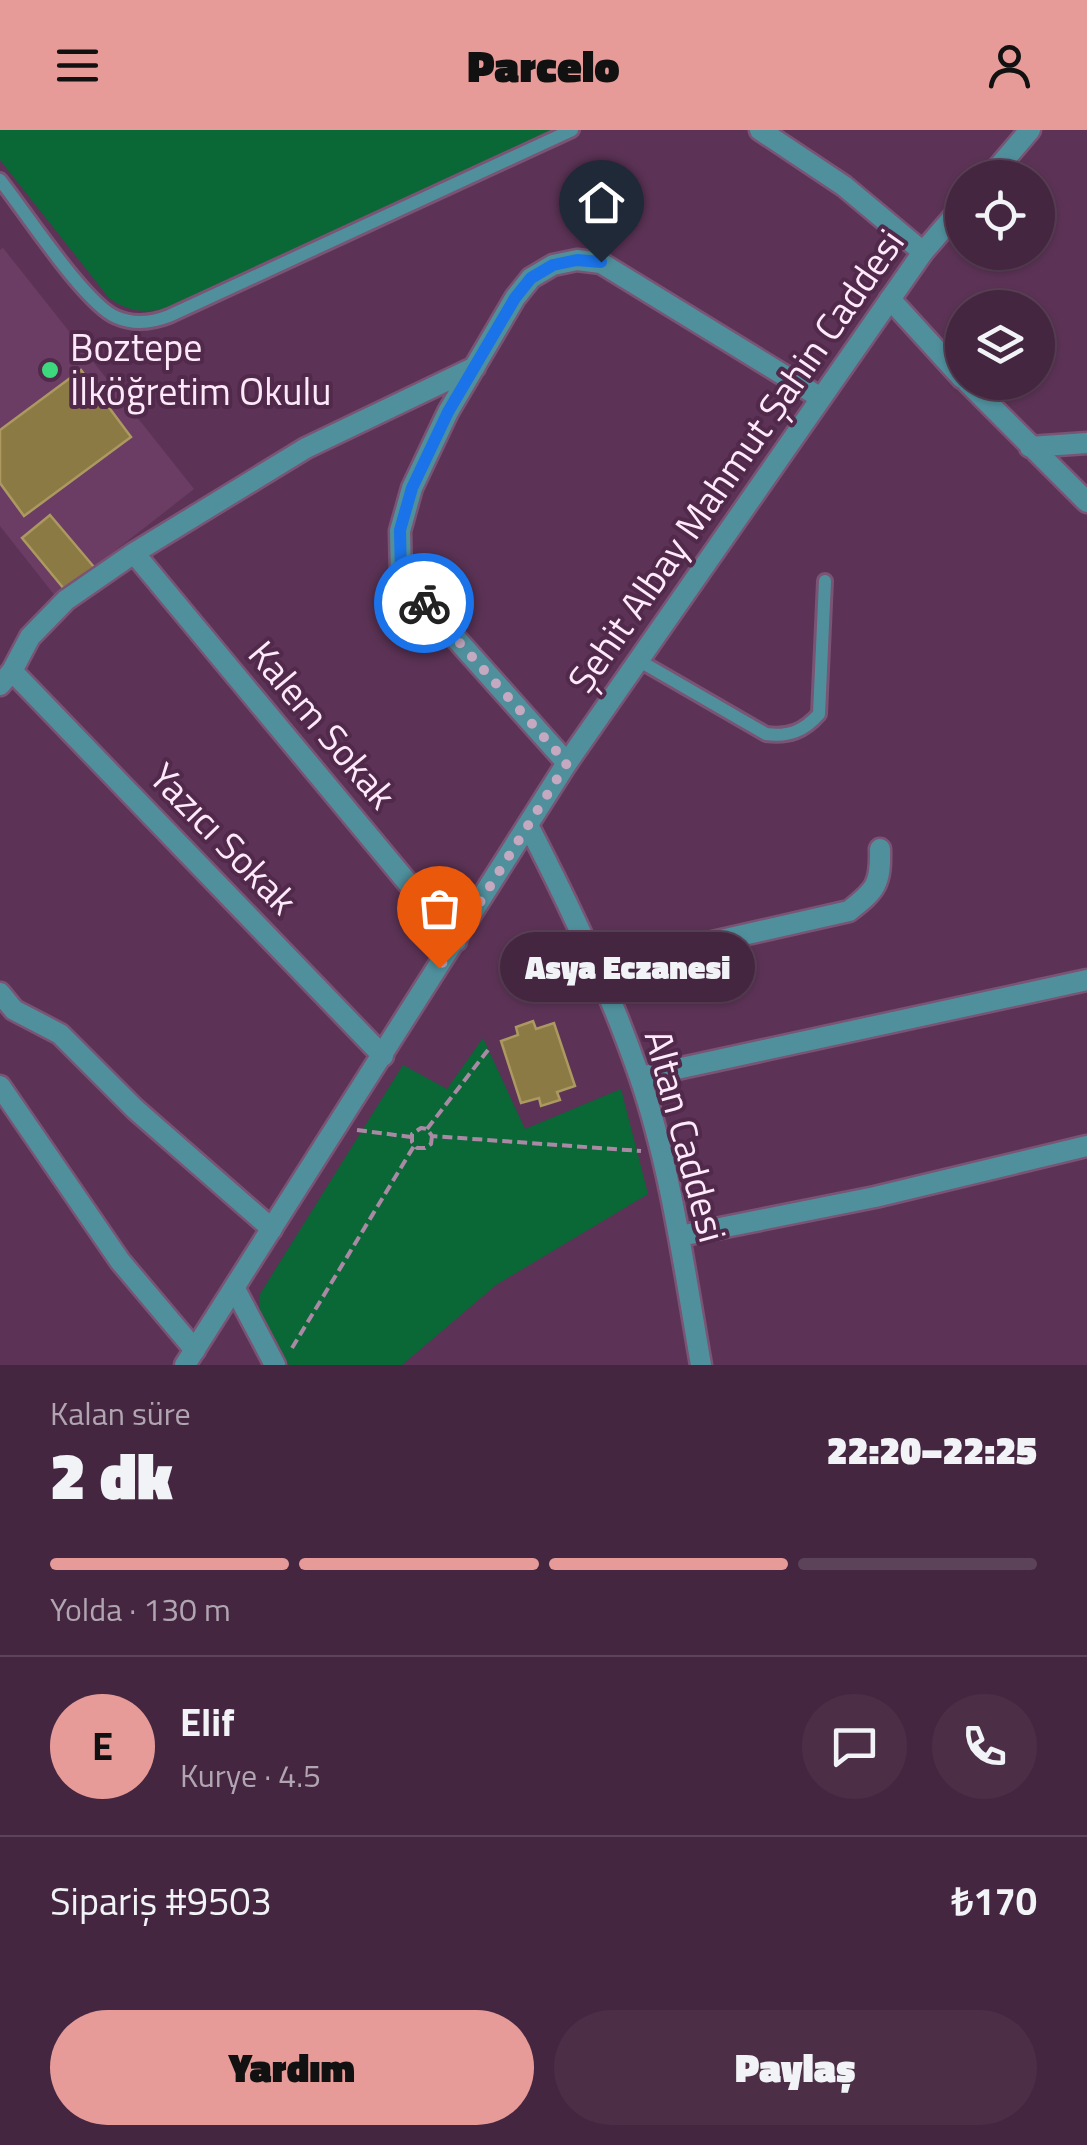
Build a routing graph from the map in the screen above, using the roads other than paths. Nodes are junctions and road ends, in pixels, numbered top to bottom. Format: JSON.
{"nodes":[{"id":1,"x":572,"y":130,"type":"edge"},
{"id":2,"x":760,"y":130,"type":"edge"},
{"id":3,"x":1030,"y":130,"type":"edge"},
{"id":4,"x":1004,"y":160,"type":"edge"},
{"id":5,"x":0,"y":180,"type":"edge"},
{"id":6,"x":945,"y":227,"type":"edge"},
{"id":7,"x":923,"y":252,"type":"junction"},
{"id":8,"x":890,"y":299,"type":"junction"},
{"id":9,"x":945,"y":358,"type":"edge"},
{"id":10,"x":476,"y":366,"type":"junction"},
{"id":11,"x":821,"y":398,"type":"junction"},
{"id":12,"x":984,"y":400,"type":"edge"},
{"id":13,"x":1087,"y":443,"type":"edge"},
{"id":14,"x":1030,"y":447,"type":"junction"},
{"id":15,"x":1087,"y":502,"type":"edge"},
{"id":16,"x":134,"y":553,"type":"junction"},
{"id":17,"x":825,"y":581,"type":"dead end"},
{"id":18,"x":638,"y":660,"type":"junction"},
{"id":19,"x":6,"y":678,"type":"edge"},
{"id":20,"x":567,"y":763,"type":"junction"},
{"id":21,"x":528,"y":825,"type":"junction"},
{"id":22,"x":880,"y":849,"type":"dead end"},
{"id":23,"x":456,"y":941,"type":"junction"},
{"id":24,"x":598,"y":968,"type":"junction"},
{"id":25,"x":1087,"y":980,"type":"edge"},
{"id":26,"x":0,"y":993,"type":"edge"},
{"id":27,"x":384,"y":1056,"type":"junction"},
{"id":28,"x":640,"y":1077,"type":"junction"},
{"id":29,"x":0,"y":1086,"type":"edge"},
{"id":30,"x":1087,"y":1146,"type":"edge"},
{"id":31,"x":272,"y":1229,"type":"junction"},
{"id":32,"x":680,"y":1236,"type":"junction"},
{"id":33,"x":235,"y":1289,"type":"junction"},
{"id":34,"x":190,"y":1357,"type":"edge"},
{"id":35,"x":274,"y":1365,"type":"edge"},
{"id":36,"x":701,"y":1365,"type":"edge"}],
"edges":[{"from":1,"to":5,"type":"lane"},
{"from":2,"to":7,"type":"street"},
{"from":3,"to":4,"type":"street"},
{"from":6,"to":7,"type":"street","name":"Şehit Albay Mahmut Şahin Caddesi"},
{"from":7,"to":8,"type":"street","name":"Şehit Albay Mahmut Şahin Caddesi"},
{"from":8,"to":9,"type":"street"},
{"from":8,"to":11,"type":"street","name":"Şehit Albay Mahmut Şahin Caddesi"},
{"from":10,"to":11,"type":"street"},
{"from":10,"to":16,"type":"street"},
{"from":10,"to":20,"type":"street"},
{"from":11,"to":18,"type":"street","name":"Şehit Albay Mahmut Şahin Caddesi"},
{"from":12,"to":14,"type":"street"},
{"from":13,"to":14,"type":"street"},
{"from":14,"to":15,"type":"street"},
{"from":16,"to":19,"type":"street"},
{"from":16,"to":23,"type":"street","name":"Kalem Sokak"},
{"from":17,"to":18,"type":"lane"},
{"from":18,"to":20,"type":"street","name":"Şehit Albay Mahmut Şahin Caddesi"},
{"from":19,"to":27,"type":"street","name":"Yazıcı Sokak"},
{"from":20,"to":21,"type":"street","name":"Şehit Albay Mahmut Şahin Caddesi"},
{"from":21,"to":23,"type":"street","name":"Şehit Albay Mahmut Şahin Caddesi"},
{"from":21,"to":24,"type":"street","name":"Altan Caddesi"},
{"from":22,"to":24,"type":"street"},
{"from":23,"to":27,"type":"street","name":"Şehit Albay Mahmut Şahin Caddesi"},
{"from":24,"to":28,"type":"street","name":"Altan Caddesi"},
{"from":25,"to":28,"type":"street"},
{"from":26,"to":31,"type":"street"},
{"from":27,"to":31,"type":"street","name":"Şehit Albay Mahmut Şahin Caddesi"},
{"from":28,"to":32,"type":"street","name":"Altan Caddesi"},
{"from":29,"to":34,"type":"street"},
{"from":30,"to":32,"type":"street"},
{"from":31,"to":33,"type":"street","name":"Şehit Albay Mahmut Şahin Caddesi"},
{"from":32,"to":36,"type":"street","name":"Altan Caddesi"},
{"from":33,"to":34,"type":"street","name":"Şehit Albay Mahmut Şahin Caddesi"},
{"from":33,"to":35,"type":"street"}]}
